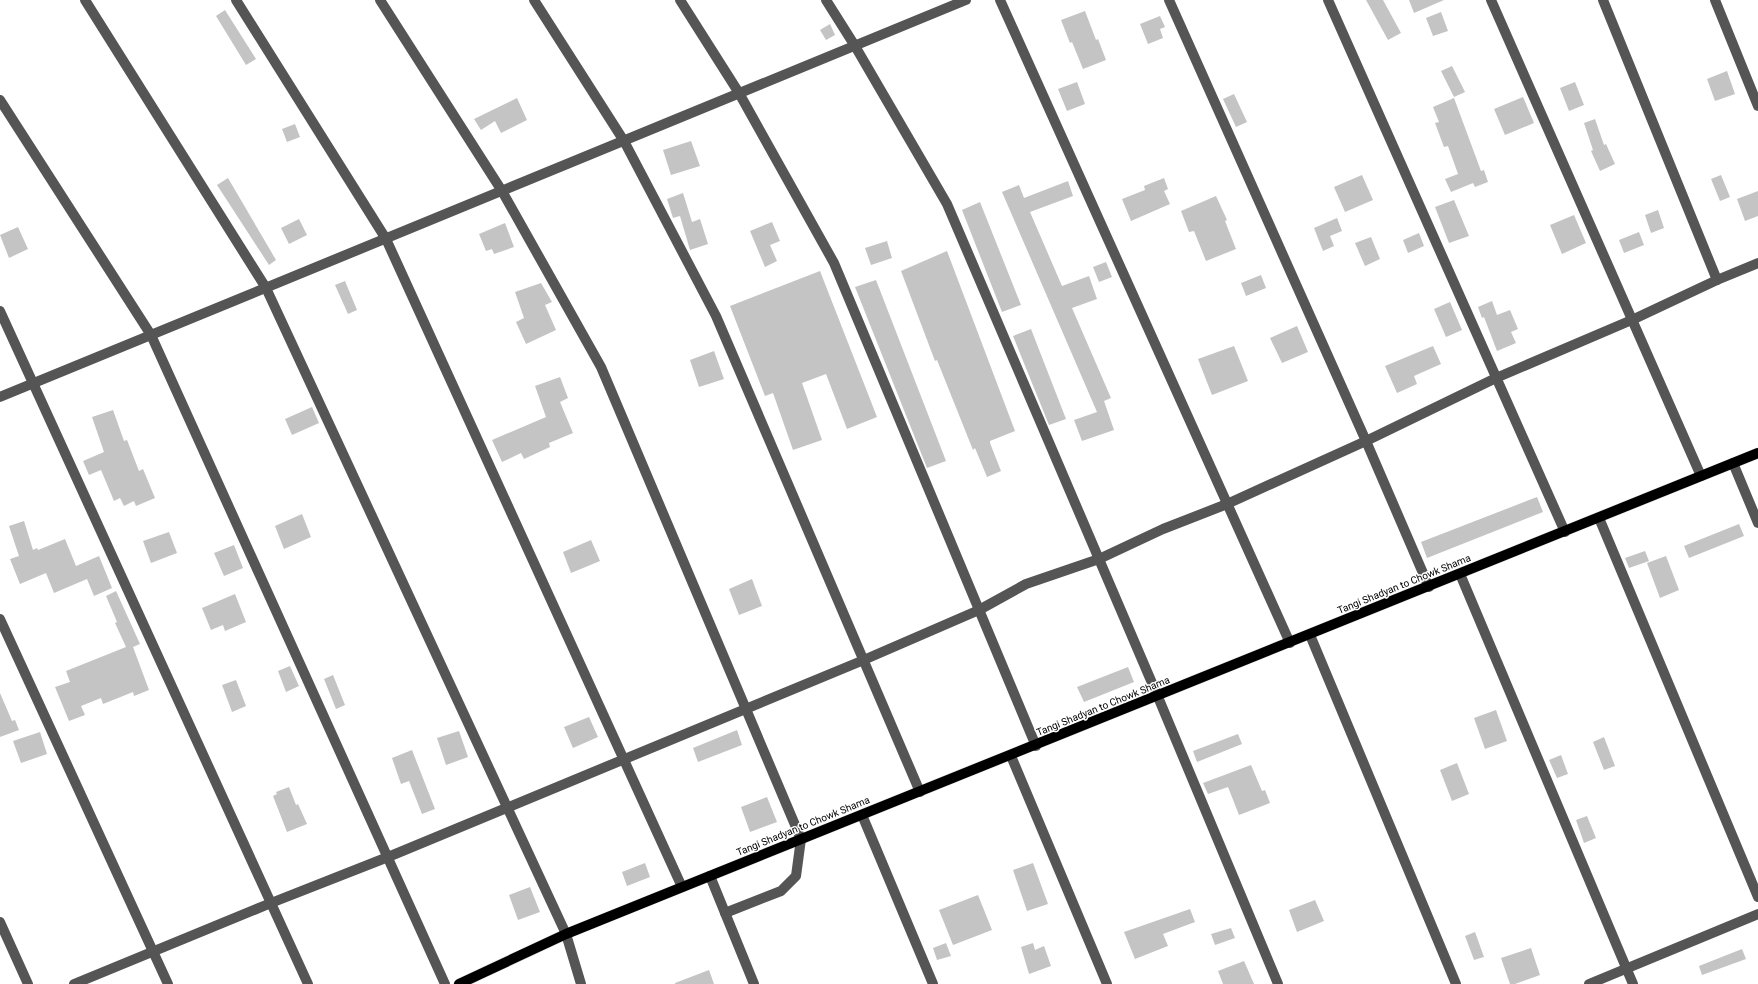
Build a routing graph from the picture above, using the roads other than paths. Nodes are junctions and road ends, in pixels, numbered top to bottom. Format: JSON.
{"nodes":[{"id":1,"x":85,"y":0,"type":"edge"},
{"id":2,"x":236,"y":0,"type":"edge"},
{"id":3,"x":380,"y":0,"type":"edge"},
{"id":4,"x":534,"y":0,"type":"edge"},
{"id":5,"x":680,"y":0,"type":"edge"},
{"id":6,"x":826,"y":0,"type":"edge"},
{"id":7,"x":966,"y":0,"type":"edge"},
{"id":8,"x":1000,"y":0,"type":"edge"},
{"id":9,"x":1169,"y":0,"type":"edge"},
{"id":10,"x":1328,"y":0,"type":"edge"},
{"id":11,"x":1491,"y":0,"type":"edge"},
{"id":12,"x":1603,"y":0,"type":"edge"},
{"id":13,"x":1715,"y":0,"type":"edge"},
{"id":14,"x":855,"y":46,"type":"junction"},
{"id":15,"x":740,"y":93,"type":"junction"},
{"id":16,"x":0,"y":100,"type":"edge"},
{"id":17,"x":1758,"y":106,"type":"edge"},
{"id":18,"x":624,"y":141,"type":"junction"},
{"id":19,"x":502,"y":191,"type":"junction"},
{"id":20,"x":386,"y":239,"type":"junction"},
{"id":21,"x":1758,"y":263,"type":"edge"},
{"id":22,"x":1717,"y":280,"type":"junction"},
{"id":23,"x":266,"y":288,"type":"junction"},
{"id":24,"x":0,"y":311,"type":"edge"},
{"id":25,"x":1632,"y":319,"type":"junction"},
{"id":26,"x":151,"y":335,"type":"junction"},
{"id":27,"x":1496,"y":378,"type":"junction"},
{"id":28,"x":33,"y":384,"type":"junction"},
{"id":29,"x":0,"y":397,"type":"edge"},
{"id":30,"x":1366,"y":441,"type":"junction"},
{"id":31,"x":1758,"y":453,"type":"edge"},
{"id":32,"x":1733,"y":463,"type":"junction"},
{"id":33,"x":1701,"y":476,"type":"junction"},
{"id":34,"x":1227,"y":504,"type":"junction"},
{"id":35,"x":1599,"y":518,"type":"junction"},
{"id":36,"x":1758,"y":523,"type":"edge"},
{"id":37,"x":1565,"y":532,"type":"junction"},
{"id":38,"x":1099,"y":559,"type":"junction"},
{"id":39,"x":1460,"y":574,"type":"junction"},
{"id":40,"x":1429,"y":587,"type":"junction"},
{"id":41,"x":979,"y":610,"type":"junction"},
{"id":42,"x":0,"y":619,"type":"edge"},
{"id":43,"x":1310,"y":635,"type":"junction"},
{"id":44,"x":1290,"y":643,"type":"junction"},
{"id":45,"x":864,"y":659,"type":"junction"},
{"id":46,"x":1158,"y":697,"type":"junction"},
{"id":47,"x":746,"y":708,"type":"junction"},
{"id":48,"x":1036,"y":746,"type":"junction"},
{"id":49,"x":1011,"y":756,"type":"junction"},
{"id":50,"x":624,"y":758,"type":"junction"},
{"id":51,"x":920,"y":792,"type":"junction"},
{"id":52,"x":507,"y":808,"type":"junction"},
{"id":53,"x":862,"y":815,"type":"junction"},
{"id":54,"x":801,"y":839,"type":"junction"},
{"id":55,"x":388,"y":858,"type":"junction"},
{"id":56,"x":710,"y":876,"type":"junction"},
{"id":57,"x":682,"y":887,"type":"junction"},
{"id":58,"x":1758,"y":897,"type":"edge"},
{"id":59,"x":271,"y":902,"type":"junction"},
{"id":60,"x":725,"y":913,"type":"junction"},
{"id":61,"x":1758,"y":914,"type":"edge"},
{"id":62,"x":0,"y":922,"type":"edge"},
{"id":63,"x":566,"y":934,"type":"junction"},
{"id":64,"x":153,"y":951,"type":"junction"},
{"id":65,"x":1626,"y":968,"type":"junction"},
{"id":66,"x":28,"y":984,"type":"edge"},
{"id":67,"x":74,"y":984,"type":"edge"},
{"id":68,"x":168,"y":984,"type":"edge"},
{"id":69,"x":308,"y":984,"type":"edge"},
{"id":70,"x":445,"y":984,"type":"edge"},
{"id":71,"x":460,"y":984,"type":"edge"},
{"id":72,"x":581,"y":984,"type":"edge"},
{"id":73,"x":754,"y":984,"type":"edge"},
{"id":74,"x":933,"y":984,"type":"edge"},
{"id":75,"x":1107,"y":984,"type":"edge"},
{"id":76,"x":1278,"y":984,"type":"edge"},
{"id":77,"x":1456,"y":984,"type":"edge"},
{"id":78,"x":1589,"y":984,"type":"edge"},
{"id":79,"x":1633,"y":984,"type":"edge"}],
"edges":[{"from":1,"to":23,"type":"street"},
{"from":2,"to":20,"type":"street"},
{"from":3,"to":19,"type":"street"},
{"from":4,"to":18,"type":"street"},
{"from":5,"to":15,"type":"street"},
{"from":6,"to":14,"type":"street"},
{"from":7,"to":14,"type":"street"},
{"from":8,"to":34,"type":"street"},
{"from":9,"to":30,"type":"street"},
{"from":10,"to":27,"type":"street"},
{"from":11,"to":25,"type":"street"},
{"from":12,"to":22,"type":"street"},
{"from":13,"to":17,"type":"street"},
{"from":14,"to":15,"type":"street"},
{"from":14,"to":38,"type":"street"},
{"from":15,"to":18,"type":"street"},
{"from":15,"to":41,"type":"street"},
{"from":16,"to":26,"type":"street"},
{"from":18,"to":19,"type":"street"},
{"from":18,"to":45,"type":"street"},
{"from":19,"to":20,"type":"street"},
{"from":19,"to":47,"type":"street"},
{"from":20,"to":23,"type":"street"},
{"from":20,"to":50,"type":"street"},
{"from":21,"to":22,"type":"street"},
{"from":22,"to":25,"type":"street"},
{"from":23,"to":26,"type":"street"},
{"from":23,"to":52,"type":"street"},
{"from":24,"to":28,"type":"street"},
{"from":25,"to":27,"type":"street"},
{"from":25,"to":33,"type":"street"},
{"from":26,"to":28,"type":"street"},
{"from":26,"to":55,"type":"street"},
{"from":27,"to":30,"type":"street"},
{"from":27,"to":37,"type":"street"},
{"from":28,"to":29,"type":"street"},
{"from":28,"to":59,"type":"street"},
{"from":30,"to":34,"type":"street"},
{"from":30,"to":40,"type":"street"},
{"from":31,"to":32,"type":"main road","name":"Tangi Shadyan to Chowk Shama"},
{"from":32,"to":33,"type":"main road","name":"Tangi Shadyan to Chowk Shama"},
{"from":32,"to":36,"type":"street"},
{"from":33,"to":35,"type":"main road","name":"Tangi Shadyan to Chowk Shama"},
{"from":34,"to":38,"type":"street"},
{"from":34,"to":44,"type":"street"},
{"from":35,"to":37,"type":"main road","name":"Tangi Shadyan to Chowk Shama"},
{"from":35,"to":58,"type":"street"},
{"from":37,"to":39,"type":"main road","name":"Tangi Shadyan to Chowk Shama"},
{"from":38,"to":41,"type":"street"},
{"from":38,"to":46,"type":"street"},
{"from":39,"to":40,"type":"main road","name":"Tangi Shadyan to Chowk Shama"},
{"from":39,"to":65,"type":"street"},
{"from":40,"to":43,"type":"main road","name":"Tangi Shadyan to Chowk Shama"},
{"from":41,"to":45,"type":"street"},
{"from":41,"to":48,"type":"street"},
{"from":42,"to":64,"type":"street"},
{"from":43,"to":44,"type":"main road","name":"Tangi Shadyan to Chowk Shama"},
{"from":43,"to":77,"type":"street"},
{"from":44,"to":46,"type":"main road","name":"Tangi Shadyan to Chowk Shama"},
{"from":45,"to":47,"type":"street"},
{"from":45,"to":51,"type":"street"},
{"from":46,"to":48,"type":"main road","name":"Tangi Shadyan to Chowk Shama"},
{"from":46,"to":76,"type":"street"},
{"from":47,"to":50,"type":"street"},
{"from":47,"to":54,"type":"street"},
{"from":48,"to":49,"type":"main road","name":"Tangi Shadyan to Chowk Shama"},
{"from":49,"to":51,"type":"main road","name":"Tangi Shadyan to Chowk Shama"},
{"from":49,"to":75,"type":"street"},
{"from":50,"to":52,"type":"street"},
{"from":50,"to":57,"type":"street"},
{"from":51,"to":53,"type":"main road","name":"Tangi Shadyan to Chowk Shama"},
{"from":52,"to":55,"type":"street"},
{"from":52,"to":63,"type":"street"},
{"from":53,"to":54,"type":"main road","name":"Tangi Shadyan to Chowk Shama"},
{"from":53,"to":74,"type":"street"},
{"from":54,"to":56,"type":"main road","name":"Tangi Shadyan to Chowk Shama"},
{"from":54,"to":60,"type":"street"},
{"from":55,"to":59,"type":"street"},
{"from":55,"to":70,"type":"street"},
{"from":56,"to":57,"type":"main road","name":"Tangi Shadyan to Chowk Shama"},
{"from":56,"to":60,"type":"street"},
{"from":57,"to":63,"type":"main road","name":"Tangi Shadyan to Chowk Shama"},
{"from":59,"to":64,"type":"street"},
{"from":59,"to":69,"type":"street"},
{"from":60,"to":73,"type":"street"},
{"from":61,"to":65,"type":"street"},
{"from":62,"to":66,"type":"street"},
{"from":63,"to":71,"type":"main road","name":"Tangi Shadyan to Chowk Shama"},
{"from":63,"to":72,"type":"street"},
{"from":64,"to":67,"type":"street"},
{"from":64,"to":68,"type":"street"},
{"from":65,"to":78,"type":"street"},
{"from":65,"to":79,"type":"street"}]}
